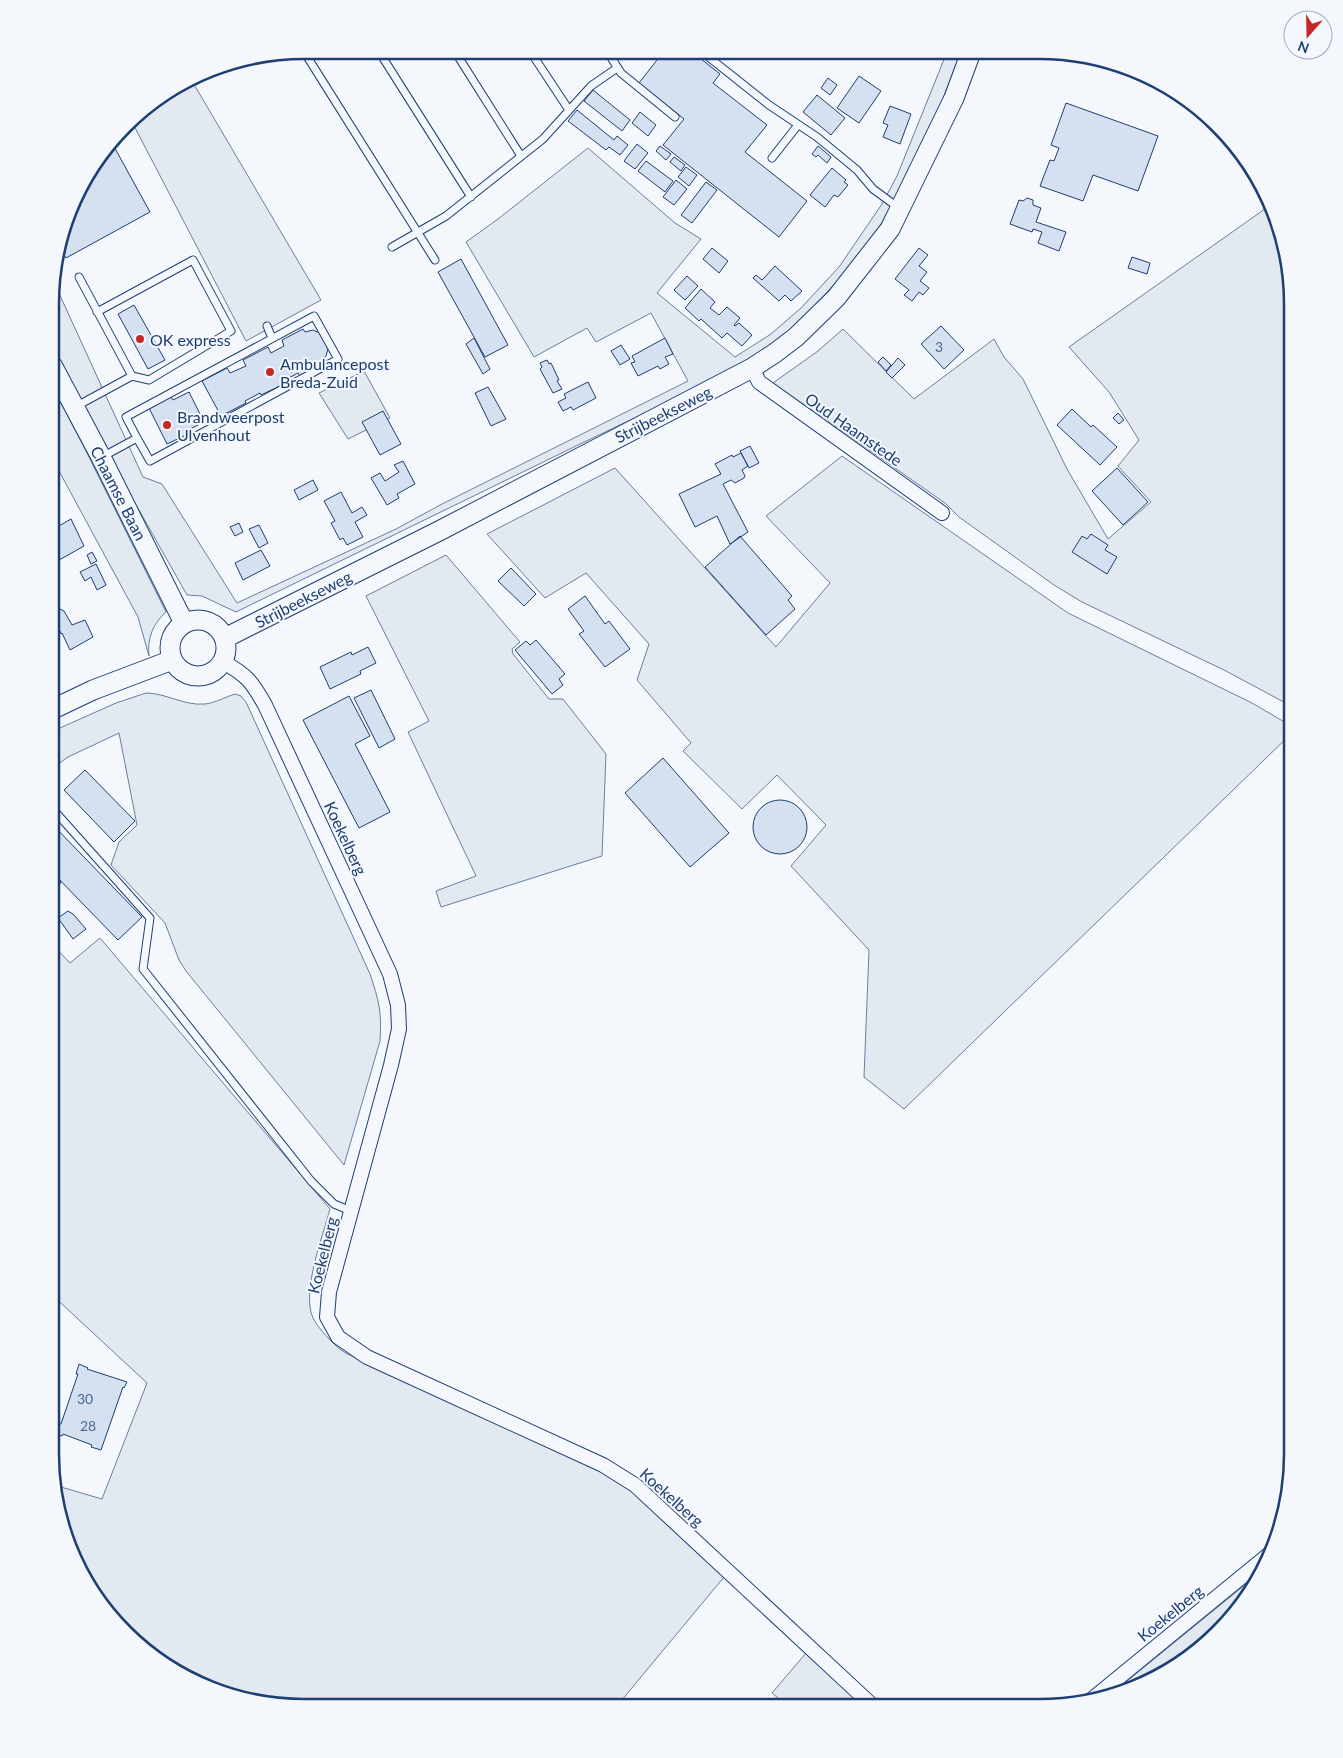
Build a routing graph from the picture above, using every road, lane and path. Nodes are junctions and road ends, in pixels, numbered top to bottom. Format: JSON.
{"nodes":[{"id":1,"x":309,"y":59,"type":"edge"},
{"id":2,"x":384,"y":59,"type":"edge"},
{"id":3,"x":460,"y":59,"type":"edge"},
{"id":4,"x":535,"y":59,"type":"edge"},
{"id":5,"x":612,"y":59,"type":"edge"},
{"id":6,"x":711,"y":59,"type":"edge"},
{"id":7,"x":968,"y":59,"type":"edge"},
{"id":8,"x":617,"y":68,"type":"junction"},
{"id":9,"x":569,"y":110,"type":"junction"},
{"id":10,"x":675,"y":117,"type":"dead end"},
{"id":11,"x":798,"y":125,"type":"junction"},
{"id":12,"x":521,"y":156,"type":"junction"},
{"id":13,"x":772,"y":158,"type":"dead end"},
{"id":14,"x":471,"y":197,"type":"junction"},
{"id":15,"x":900,"y":208,"type":"junction"},
{"id":16,"x":418,"y":232,"type":"junction"},
{"id":17,"x":392,"y":247,"type":"dead end"},
{"id":18,"x":435,"y":260,"type":"dead end"},
{"id":19,"x":79,"y":277,"type":"dead end"},
{"id":20,"x":97,"y":312,"type":"junction"},
{"id":21,"x":267,"y":326,"type":"dead end"},
{"id":22,"x":272,"y":338,"type":"junction"},
{"id":23,"x":752,"y":368,"type":"junction"},
{"id":24,"x":132,"y":376,"type":"junction"},
{"id":25,"x":59,"y":378,"type":"edge"},
{"id":26,"x":75,"y":407,"type":"junction"},
{"id":27,"x":137,"y":438,"type":"junction"},
{"id":28,"x":101,"y":457,"type":"junction"},
{"id":29,"x":942,"y":513,"type":"dead end"},
{"id":30,"x":184,"y":623,"type":"junction"},
{"id":31,"x":225,"y":638,"type":"junction"},
{"id":32,"x":172,"y":660,"type":"junction"},
{"id":33,"x":223,"y":662,"type":"junction"},
{"id":34,"x":59,"y":706,"type":"edge"},
{"id":35,"x":59,"y":817,"type":"edge"},
{"id":36,"x":351,"y":1211,"type":"junction"},
{"id":37,"x":1259,"y":1562,"type":"edge"},
{"id":38,"x":1102,"y":1691,"type":"edge"},
{"id":39,"x":865,"y":1699,"type":"edge"}],
"edges":[{"from":1,"to":16,"type":"lane"},
{"from":2,"to":14,"type":"lane"},
{"from":3,"to":12,"type":"lane"},
{"from":4,"to":9,"type":"lane"},
{"from":5,"to":8,"type":"lane"},
{"from":6,"to":11,"type":"lane"},
{"from":7,"to":15,"type":"main road","name":"Strijbeekseweg"},
{"from":8,"to":9,"type":"lane"},
{"from":8,"to":10,"type":"lane"},
{"from":9,"to":12,"type":"lane"},
{"from":11,"to":13,"type":"lane"},
{"from":11,"to":15,"type":"lane"},
{"from":12,"to":14,"type":"lane"},
{"from":14,"to":16,"type":"lane"},
{"from":15,"to":23,"type":"main road","name":"Strijbeekseweg"},
{"from":16,"to":17,"type":"lane"},
{"from":16,"to":18,"type":"lane"},
{"from":19,"to":20,"type":"lane"},
{"from":20,"to":24,"type":"lane"},
{"from":20,"to":24,"type":"lane"},
{"from":21,"to":22,"type":"lane"},
{"from":22,"to":27,"type":"lane"},
{"from":22,"to":27,"type":"lane"},
{"from":23,"to":29,"type":"street","name":"Oud Haamstede"},
{"from":23,"to":31,"type":"main road","name":"Strijbeekseweg"},
{"from":24,"to":26,"type":"lane"},
{"from":25,"to":26,"type":"main road","name":"Chaamse Baan"},
{"from":26,"to":28,"type":"main road","name":"Chaamse Baan"},
{"from":27,"to":28,"type":"lane"},
{"from":28,"to":30,"type":"main road","name":"Chaamse Baan"},
{"from":30,"to":31,"type":"main road"},
{"from":30,"to":32,"type":"main road"},
{"from":31,"to":33,"type":"main road"},
{"from":32,"to":33,"type":"main road"},
{"from":32,"to":34,"type":"main road"},
{"from":33,"to":36,"type":"street","name":"Koekelberg"},
{"from":35,"to":36,"type":"lane"},
{"from":36,"to":39,"type":"street","name":"Koekelberg"},
{"from":37,"to":38,"type":"street","name":"Koekelberg"}]}
